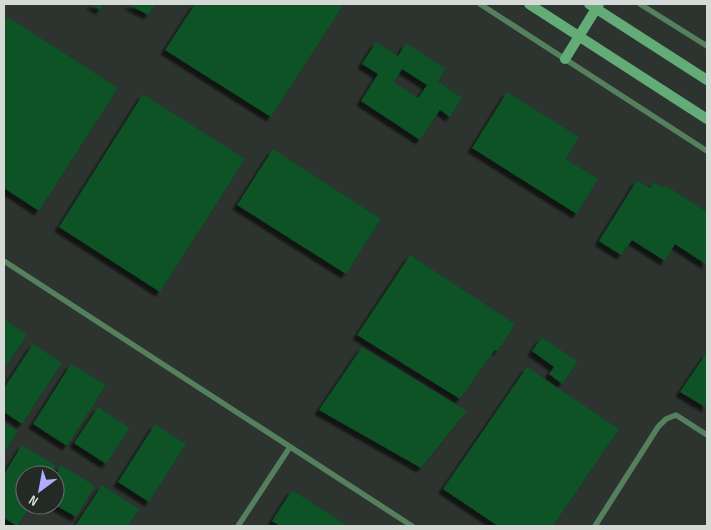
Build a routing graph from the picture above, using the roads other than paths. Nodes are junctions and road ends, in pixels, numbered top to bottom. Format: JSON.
{"nodes":[{"id":1,"x":480,"y":4,"type":"edge"},
{"id":2,"x":529,"y":4,"type":"edge"},
{"id":3,"x":640,"y":4,"type":"edge"},
{"id":4,"x":595,"y":5,"type":"edge"},
{"id":5,"x":578,"y":36,"type":"junction"},
{"id":6,"x":707,"y":46,"type":"edge"},
{"id":7,"x":565,"y":59,"type":"junction"},
{"id":8,"x":707,"y":80,"type":"edge"},
{"id":9,"x":707,"y":119,"type":"edge"},
{"id":10,"x":707,"y":151,"type":"edge"},
{"id":11,"x":4,"y":261,"type":"edge"},
{"id":12,"x":707,"y":435,"type":"edge"},
{"id":13,"x":290,"y":447,"type":"junction"},
{"id":14,"x":238,"y":526,"type":"edge"},
{"id":15,"x":412,"y":526,"type":"edge"},
{"id":16,"x":595,"y":526,"type":"edge"}],
"edges":[{"from":1,"to":7,"type":"lane"},
{"from":2,"to":5,"type":"street"},
{"from":3,"to":6,"type":"lane"},
{"from":4,"to":5,"type":"street"},
{"from":4,"to":8,"type":"street"},
{"from":5,"to":7,"type":"street"},
{"from":5,"to":9,"type":"street"},
{"from":7,"to":10,"type":"lane"},
{"from":11,"to":13,"type":"lane"},
{"from":12,"to":16,"type":"lane"},
{"from":13,"to":14,"type":"lane"},
{"from":13,"to":15,"type":"lane"}]}
